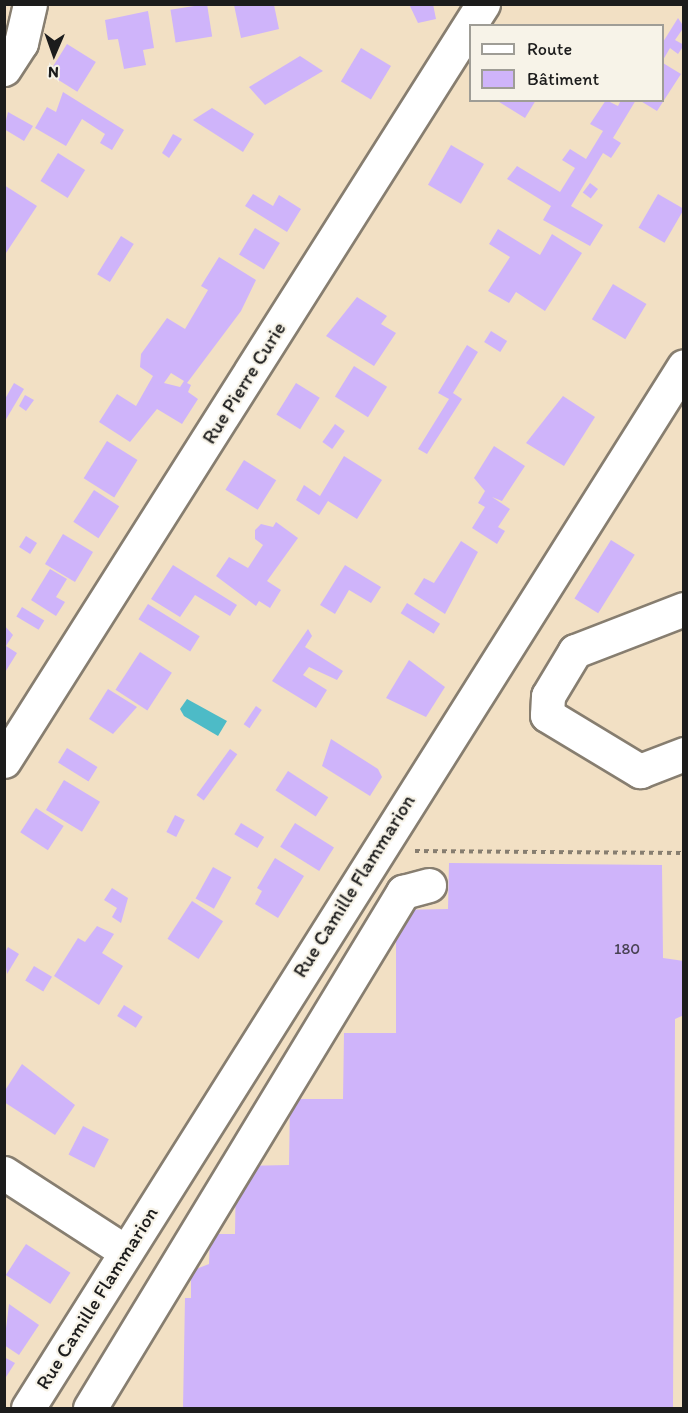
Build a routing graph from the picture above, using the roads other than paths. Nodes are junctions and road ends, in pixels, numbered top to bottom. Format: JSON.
{"nodes":[{"id":1,"x":30,"y":4,"type":"edge"},
{"id":2,"x":483,"y":4,"type":"edge"},
{"id":3,"x":470,"y":24,"type":"edge"},
{"id":4,"x":469,"y":26,"type":"edge"},
{"id":5,"x":4,"y":69,"type":"edge"},
{"id":6,"x":684,"y":366,"type":"edge"},
{"id":7,"x":684,"y":609,"type":"edge"},
{"id":8,"x":684,"y":754,"type":"edge"},
{"id":9,"x":4,"y":761,"type":"edge"},
{"id":10,"x":429,"y":885,"type":"dead end"},
{"id":11,"x":4,"y":1173,"type":"edge"},
{"id":12,"x":126,"y":1252,"type":"junction"},
{"id":13,"x":28,"y":1408,"type":"edge"},
{"id":14,"x":90,"y":1408,"type":"edge"}],
"edges":[{"from":1,"to":5,"type":"street"},
{"from":2,"to":3,"type":"street","name":"Rue Pierre Curie"},
{"from":4,"to":9,"type":"street","name":"Rue Pierre Curie"},
{"from":6,"to":12,"type":"street","name":"Rue Camille Flammarion"},
{"from":7,"to":8,"type":"street"},
{"from":10,"to":14,"type":"street"},
{"from":11,"to":12,"type":"street"},
{"from":12,"to":13,"type":"street","name":"Rue Camille Flammarion"}]}
